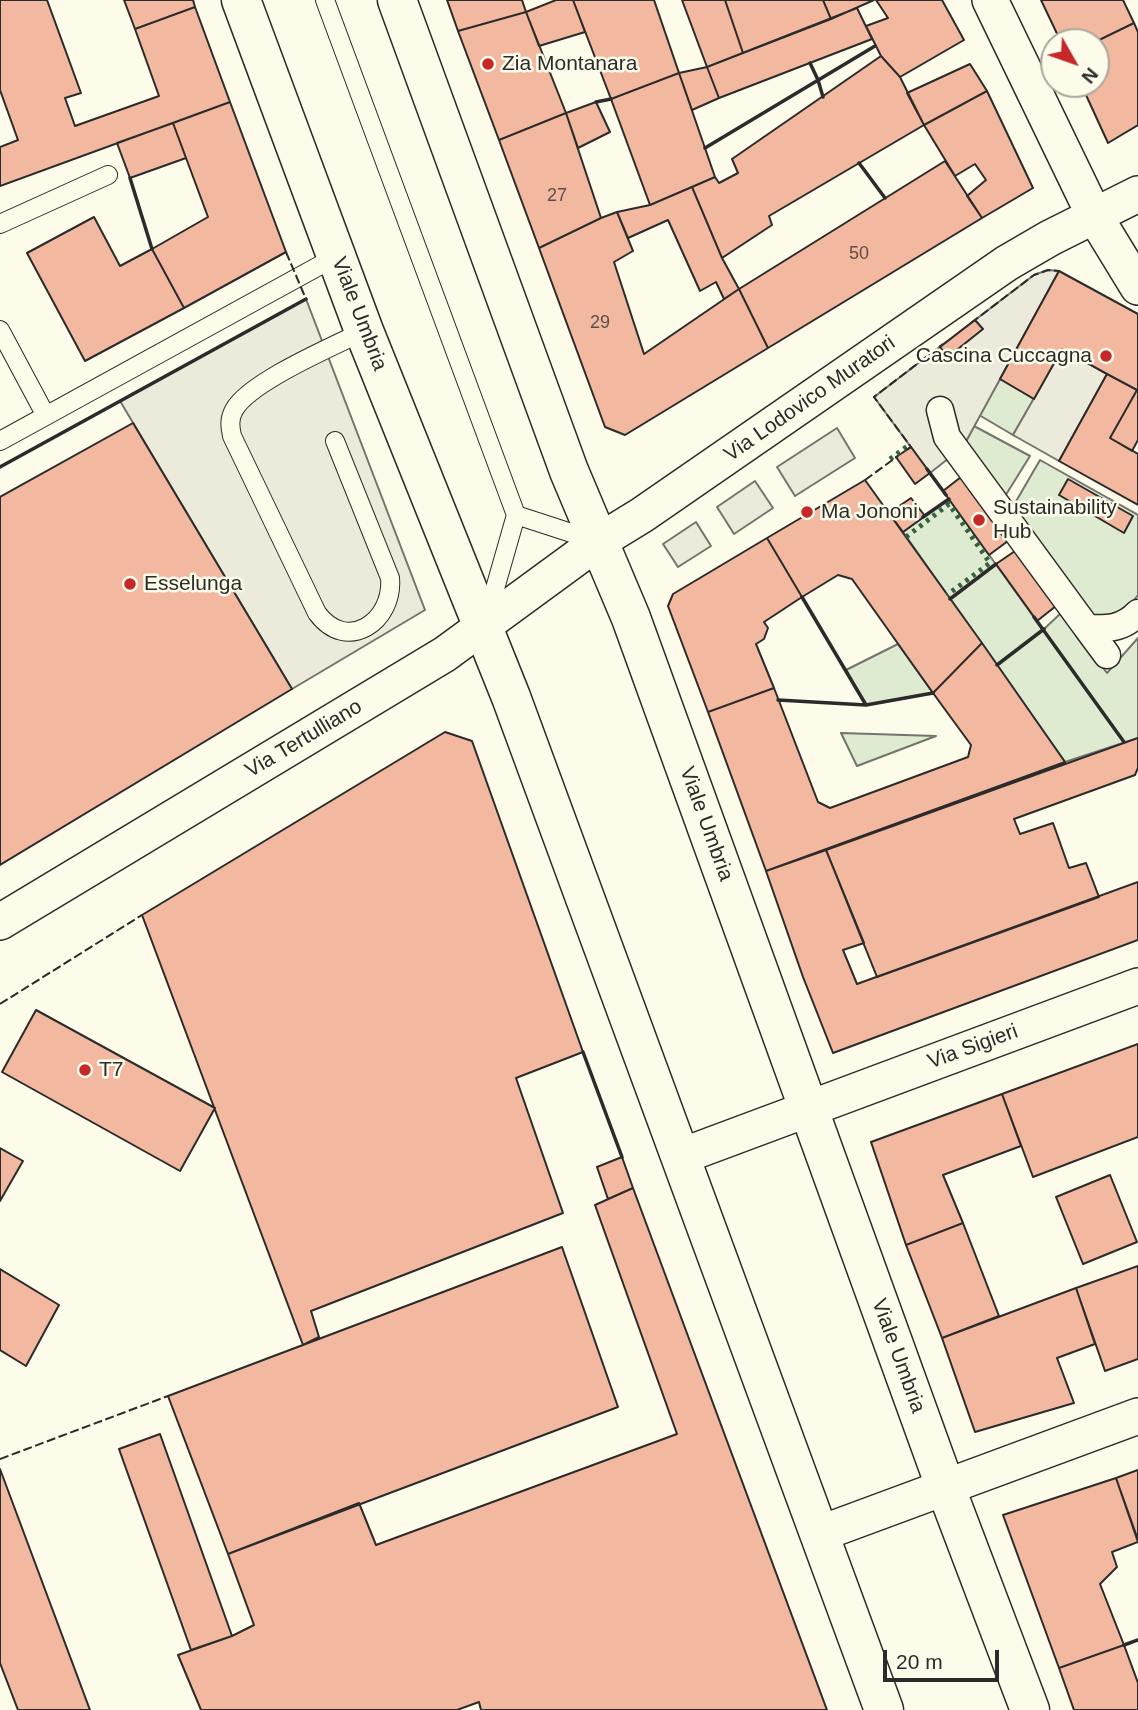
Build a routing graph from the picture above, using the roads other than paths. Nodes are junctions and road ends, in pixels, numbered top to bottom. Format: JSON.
{"nodes":[{"id":1,"x":241,"y":0,"type":"edge"},
{"id":2,"x":325,"y":0,"type":"edge"},
{"id":3,"x":397,"y":0,"type":"edge"},
{"id":4,"x":990,"y":0,"type":"edge"},
{"id":5,"x":108,"y":175,"type":"dead end"},
{"id":6,"x":1138,"y":194,"type":"edge"},
{"id":7,"x":1094,"y":215,"type":"junction"},
{"id":8,"x":0,"y":224,"type":"edge"},
{"id":9,"x":337,"y":256,"type":"junction"},
{"id":10,"x":1138,"y":287,"type":"edge"},
{"id":11,"x":0,"y":330,"type":"edge"},
{"id":12,"x":364,"y":331,"type":"junction"},
{"id":13,"x":940,"y":410,"type":"dead end"},
{"id":14,"x":46,"y":416,"type":"junction"},
{"id":15,"x":0,"y":441,"type":"edge"},
{"id":16,"x":335,"y":441,"type":"dead end"},
{"id":17,"x":516,"y":515,"type":"junction"},
{"id":18,"x":598,"y":542,"type":"junction"},
{"id":19,"x":1138,"y":613,"type":"edge"},
{"id":20,"x":484,"y":626,"type":"junction"},
{"id":21,"x":1087,"y":628,"type":"junction"},
{"id":22,"x":1107,"y":655,"type":"dead end"},
{"id":23,"x":0,"y":922,"type":"edge"},
{"id":24,"x":1138,"y":986,"type":"edge"},
{"id":25,"x":807,"y":1108,"type":"junction"},
{"id":26,"x":682,"y":1156,"type":"junction"},
{"id":27,"x":1138,"y":1416,"type":"edge"},
{"id":28,"x":945,"y":1486,"type":"junction"},
{"id":29,"x":819,"y":1534,"type":"junction"},
{"id":30,"x":884,"y":1710,"type":"edge"},
{"id":31,"x":1030,"y":1710,"type":"edge"}],
"edges":[{"from":1,"to":9,"type":"main road","name":"Viale Umbria"},
{"from":2,"to":17,"type":"lane"},
{"from":3,"to":18,"type":"main road","name":"Viale Umbria"},
{"from":4,"to":7,"type":"street"},
{"from":5,"to":8,"type":"lane"},
{"from":6,"to":7,"type":"street","name":"Via Lodovico Muratori"},
{"from":7,"to":10,"type":"street"},
{"from":7,"to":18,"type":"street","name":"Via Lodovico Muratori"},
{"from":9,"to":12,"type":"main road","name":"Viale Umbria"},
{"from":9,"to":14,"type":"lane"},
{"from":11,"to":14,"type":"lane"},
{"from":12,"to":16,"type":"lane"},
{"from":12,"to":20,"type":"main road","name":"Viale Umbria"},
{"from":13,"to":21,"type":"street"},
{"from":14,"to":15,"type":"lane"},
{"from":17,"to":18,"type":"lane"},
{"from":17,"to":20,"type":"lane"},
{"from":18,"to":20,"type":"street","name":"Via Tertulliano"},
{"from":18,"to":25,"type":"main road","name":"Viale Umbria"},
{"from":19,"to":21,"type":"street"},
{"from":20,"to":23,"type":"street","name":"Via Tertulliano"},
{"from":20,"to":26,"type":"main road","name":"Viale Umbria"},
{"from":21,"to":22,"type":"street"},
{"from":24,"to":25,"type":"street","name":"Via Sigieri"},
{"from":25,"to":26,"type":"street"},
{"from":25,"to":28,"type":"main road","name":"Viale Umbria"},
{"from":26,"to":29,"type":"main road","name":"Viale Umbria"},
{"from":27,"to":28,"type":"street"},
{"from":28,"to":29,"type":"street"},
{"from":28,"to":31,"type":"main road","name":"Viale Umbria"},
{"from":29,"to":30,"type":"main road","name":"Viale Umbria"}]}
